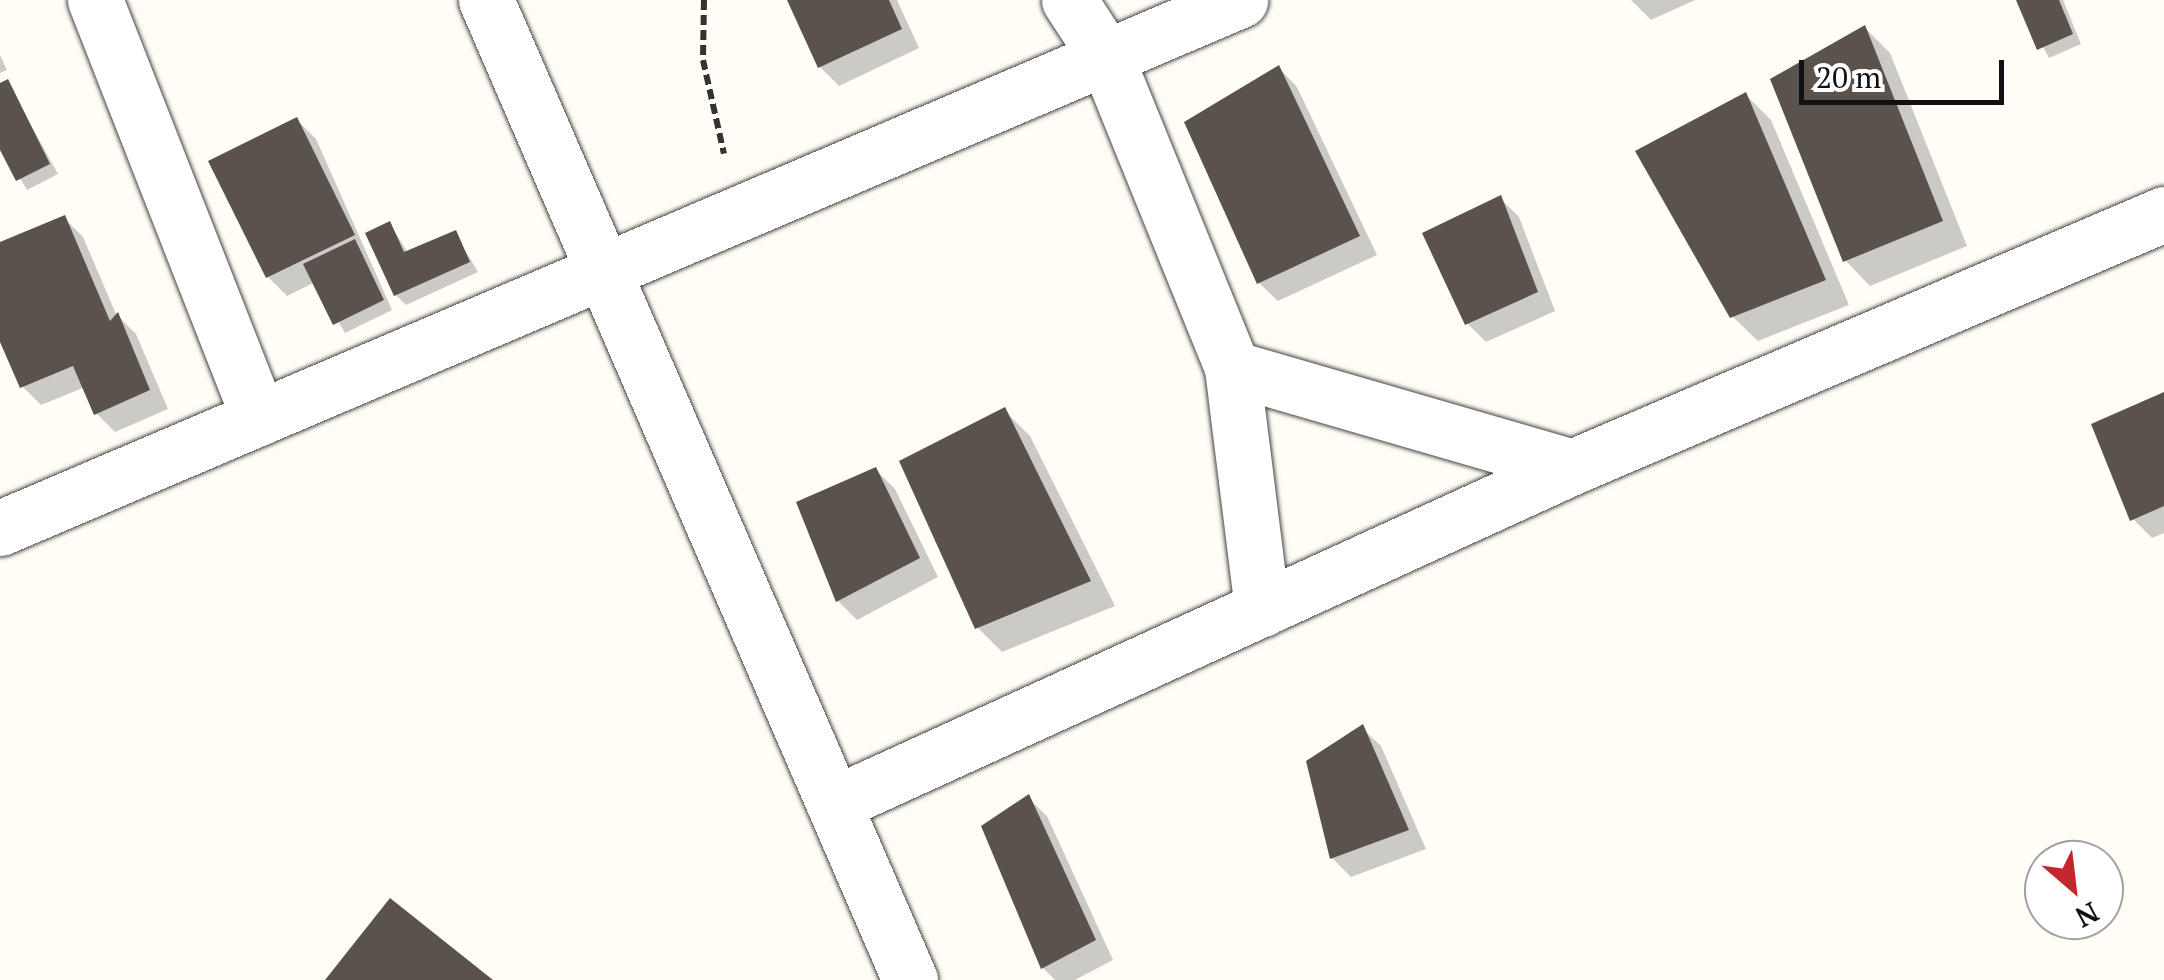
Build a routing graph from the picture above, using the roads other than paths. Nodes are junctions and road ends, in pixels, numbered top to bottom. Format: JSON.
{"nodes":[{"id":1,"x":95,"y":0,"type":"edge"},
{"id":2,"x":486,"y":0,"type":"edge"},
{"id":3,"x":1069,"y":0,"type":"edge"},
{"id":4,"x":1240,"y":0,"type":"edge"},
{"id":5,"x":1106,"y":57,"type":"junction"},
{"id":6,"x":2164,"y":214,"type":"edge"},
{"id":7,"x":602,"y":271,"type":"junction"},
{"id":8,"x":1232,"y":368,"type":"junction"},
{"id":9,"x":260,"y":418,"type":"junction"},
{"id":10,"x":1572,"y":467,"type":"junction"},
{"id":11,"x":0,"y":528,"type":"edge"},
{"id":12,"x":1262,"y":609,"type":"junction"},
{"id":13,"x":838,"y":802,"type":"junction"},
{"id":14,"x":910,"y":980,"type":"edge"}],
"edges":[{"from":1,"to":9,"type":"street"},
{"from":2,"to":7,"type":"street"},
{"from":3,"to":5,"type":"street"},
{"from":4,"to":5,"type":"street"},
{"from":5,"to":7,"type":"street"},
{"from":5,"to":8,"type":"street"},
{"from":6,"to":10,"type":"street"},
{"from":7,"to":9,"type":"street"},
{"from":7,"to":13,"type":"street"},
{"from":8,"to":10,"type":"street"},
{"from":8,"to":12,"type":"street"},
{"from":9,"to":11,"type":"street"},
{"from":10,"to":12,"type":"street"},
{"from":12,"to":13,"type":"street"},
{"from":13,"to":14,"type":"street"}]}
